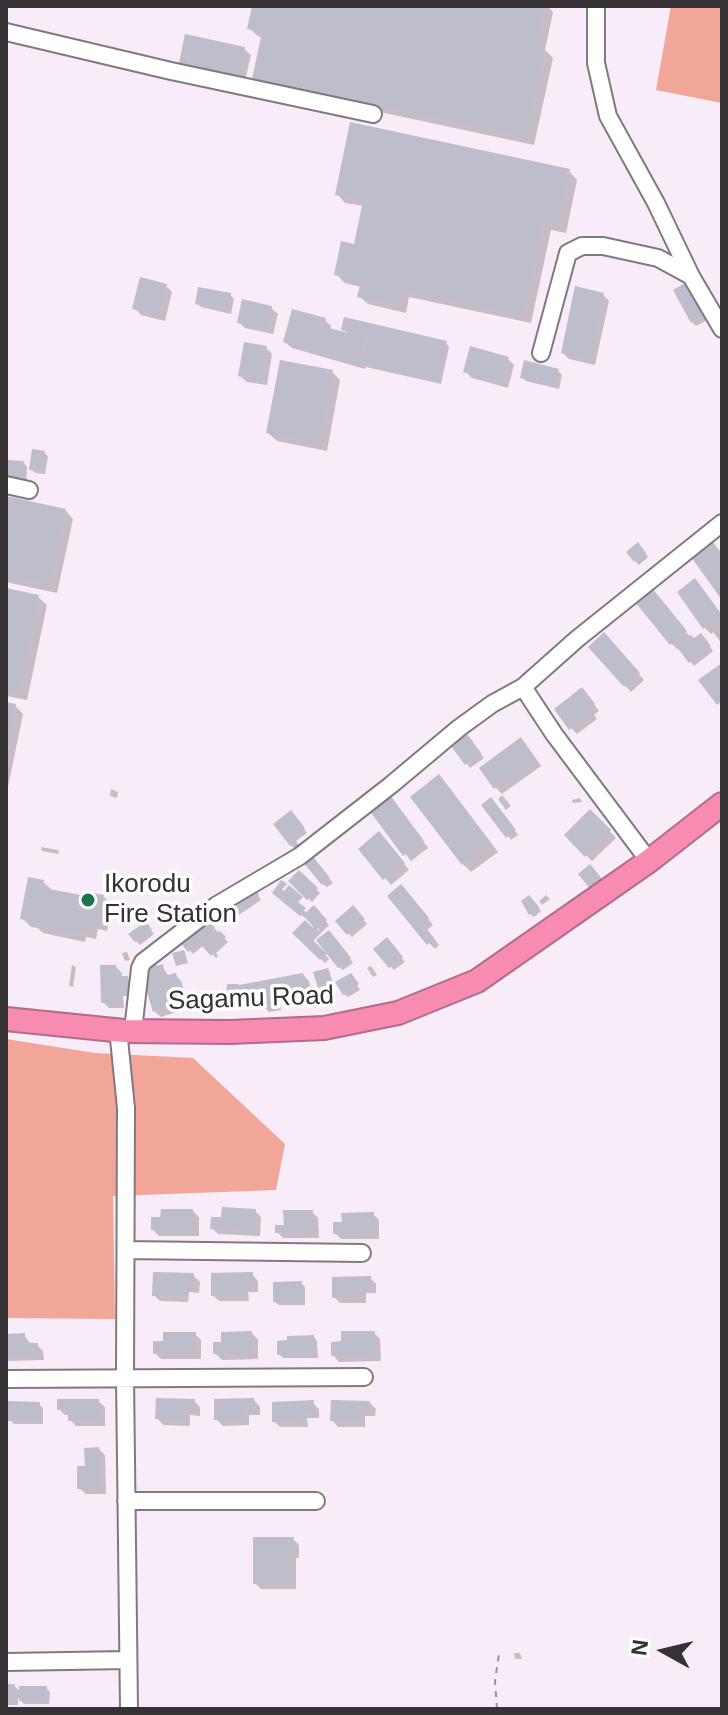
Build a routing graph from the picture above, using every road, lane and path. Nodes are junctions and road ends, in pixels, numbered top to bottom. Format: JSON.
{"nodes":[{"id":1,"x":596,"y":6,"type":"edge"},
{"id":2,"x":6,"y":32,"type":"edge"},
{"id":3,"x":373,"y":114,"type":"dead end"},
{"id":4,"x":691,"y":276,"type":"junction"},
{"id":5,"x":722,"y":329,"type":"edge"},
{"id":6,"x":541,"y":353,"type":"dead end"},
{"id":7,"x":6,"y":485,"type":"edge"},
{"id":8,"x":29,"y":490,"type":"dead end"},
{"id":9,"x":722,"y":523,"type":"edge"},
{"id":10,"x":523,"y":687,"type":"junction"},
{"id":11,"x":722,"y":804,"type":"edge"},
{"id":12,"x":649,"y":861,"type":"junction"},
{"id":13,"x":6,"y":1019,"type":"edge"},
{"id":14,"x":125,"y":1030,"type":"junction"},
{"id":15,"x":126,"y":1250,"type":"junction"},
{"id":16,"x":362,"y":1253,"type":"dead end"},
{"id":17,"x":125,"y":1377,"type":"junction"},
{"id":18,"x":364,"y":1377,"type":"dead end"},
{"id":19,"x":6,"y":1379,"type":"edge"},
{"id":20,"x":126,"y":1501,"type":"junction"},
{"id":21,"x":316,"y":1501,"type":"dead end"},
{"id":22,"x":499,"y":1654,"type":"dead end"},
{"id":23,"x":128,"y":1660,"type":"junction"},
{"id":24,"x":6,"y":1662,"type":"edge"},
{"id":25,"x":129,"y":1709,"type":"edge"},
{"id":26,"x":497,"y":1709,"type":"edge"}],
"edges":[{"from":1,"to":4,"type":"street"},
{"from":2,"to":3,"type":"street"},
{"from":4,"to":5,"type":"street"},
{"from":4,"to":6,"type":"street"},
{"from":7,"to":8,"type":"street"},
{"from":9,"to":10,"type":"street"},
{"from":10,"to":12,"type":"street"},
{"from":10,"to":14,"type":"street"},
{"from":11,"to":12,"type":"highway","name":"Sagamu Road"},
{"from":12,"to":14,"type":"highway","name":"Sagamu Road"},
{"from":13,"to":14,"type":"highway","name":"Sagamu Road"},
{"from":14,"to":15,"type":"street"},
{"from":15,"to":16,"type":"street"},
{"from":15,"to":17,"type":"street"},
{"from":17,"to":18,"type":"street"},
{"from":17,"to":19,"type":"street"},
{"from":17,"to":20,"type":"street"},
{"from":20,"to":21,"type":"street"},
{"from":20,"to":23,"type":"street"},
{"from":22,"to":26,"type":"path"},
{"from":23,"to":24,"type":"street"},
{"from":23,"to":25,"type":"street"}]}
